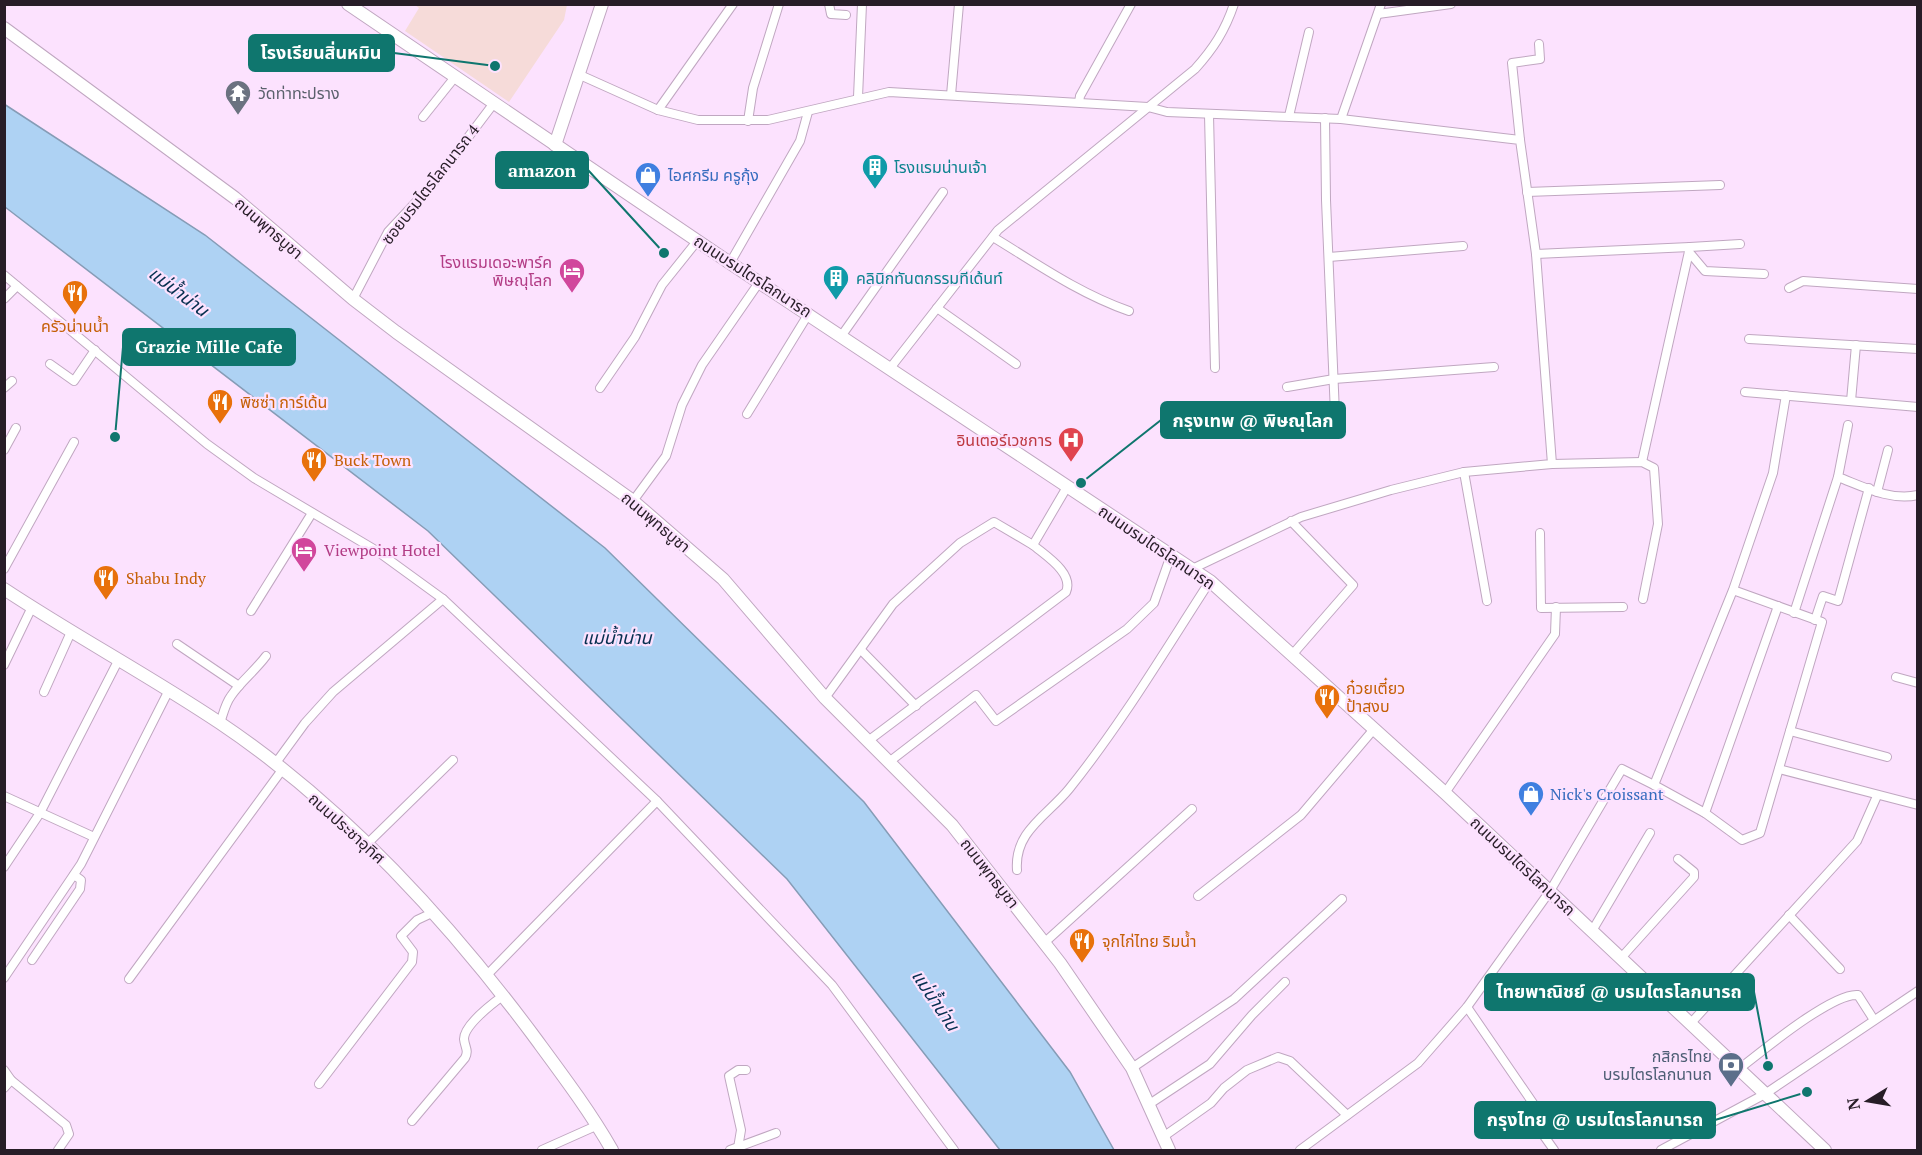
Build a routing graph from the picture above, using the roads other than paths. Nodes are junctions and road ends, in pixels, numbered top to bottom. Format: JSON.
{"nodes":[{"id":1,"x":348,"y":4,"type":"edge"},
{"id":2,"x":603,"y":4,"type":"edge"},
{"id":3,"x":733,"y":4,"type":"edge"},
{"id":4,"x":779,"y":4,"type":"edge"},
{"id":5,"x":829,"y":4,"type":"edge"},
{"id":6,"x":862,"y":4,"type":"edge"},
{"id":7,"x":959,"y":4,"type":"edge"},
{"id":8,"x":1131,"y":4,"type":"edge"},
{"id":9,"x":1234,"y":4,"type":"edge"},
{"id":10,"x":1381,"y":4,"type":"edge"},
{"id":11,"x":1450,"y":4,"type":"edge"},
{"id":12,"x":1378,"y":14,"type":"junction"},
{"id":13,"x":846,"y":15,"type":"dead end"},
{"id":14,"x":4,"y":28,"type":"edge"},
{"id":15,"x":1308,"y":32,"type":"dead end"},
{"id":16,"x":1539,"y":44,"type":"dead end"},
{"id":17,"x":580,"y":75,"type":"junction"},
{"id":18,"x":455,"y":77,"type":"junction"},
{"id":19,"x":951,"y":95,"type":"junction"},
{"id":20,"x":858,"y":97,"type":"junction"},
{"id":21,"x":1079,"y":102,"type":"junction"},
{"id":22,"x":494,"y":103,"type":"junction"},
{"id":23,"x":1148,"y":107,"type":"junction"},
{"id":24,"x":657,"y":110,"type":"junction"},
{"id":25,"x":808,"y":112,"type":"junction"},
{"id":26,"x":1209,"y":115,"type":"junction"},
{"id":27,"x":1289,"y":116,"type":"junction"},
{"id":28,"x":423,"y":117,"type":"dead end"},
{"id":29,"x":1325,"y":118,"type":"junction"},
{"id":30,"x":1341,"y":119,"type":"junction"},
{"id":31,"x":748,"y":121,"type":"junction"},
{"id":32,"x":1520,"y":140,"type":"junction"},
{"id":33,"x":555,"y":145,"type":"junction"},
{"id":34,"x":1720,"y":185,"type":"dead end"},
{"id":35,"x":943,"y":192,"type":"dead end"},
{"id":36,"x":1527,"y":192,"type":"junction"},
{"id":37,"x":993,"y":237,"type":"junction"},
{"id":38,"x":698,"y":240,"type":"junction"},
{"id":39,"x":1740,"y":244,"type":"dead end"},
{"id":40,"x":1463,"y":246,"type":"dead end"},
{"id":41,"x":1689,"y":250,"type":"junction"},
{"id":42,"x":1536,"y":254,"type":"junction"},
{"id":43,"x":1329,"y":257,"type":"junction"},
{"id":44,"x":730,"y":263,"type":"junction"},
{"id":45,"x":1764,"y":274,"type":"dead end"},
{"id":46,"x":4,"y":275,"type":"edge"},
{"id":47,"x":760,"y":281,"type":"junction"},
{"id":48,"x":17,"y":286,"type":"junction"},
{"id":49,"x":1789,"y":288,"type":"dead end"},
{"id":50,"x":1917,"y":289,"type":"edge"},
{"id":51,"x":4,"y":299,"type":"edge"},
{"id":52,"x":353,"y":299,"type":"junction"},
{"id":53,"x":937,"y":308,"type":"junction"},
{"id":54,"x":1129,"y":311,"type":"dead end"},
{"id":55,"x":808,"y":313,"type":"junction"},
{"id":56,"x":842,"y":335,"type":"junction"},
{"id":57,"x":1749,"y":339,"type":"dead end"},
{"id":58,"x":1856,"y":345,"type":"junction"},
{"id":59,"x":1917,"y":349,"type":"edge"},
{"id":60,"x":95,"y":350,"type":"junction"},
{"id":61,"x":50,"y":364,"type":"dead end"},
{"id":62,"x":1016,"y":364,"type":"dead end"},
{"id":63,"x":891,"y":367,"type":"junction"},
{"id":64,"x":1494,"y":367,"type":"dead end"},
{"id":65,"x":1215,"y":368,"type":"dead end"},
{"id":66,"x":1334,"y":379,"type":"junction"},
{"id":67,"x":12,"y":381,"type":"dead end"},
{"id":68,"x":1287,"y":387,"type":"dead end"},
{"id":69,"x":4,"y":388,"type":"edge"},
{"id":70,"x":600,"y":388,"type":"dead end"},
{"id":71,"x":1745,"y":392,"type":"dead end"},
{"id":72,"x":1786,"y":395,"type":"junction"},
{"id":73,"x":1851,"y":401,"type":"junction"},
{"id":74,"x":1917,"y":406,"type":"edge"},
{"id":75,"x":747,"y":414,"type":"dead end"},
{"id":76,"x":1335,"y":414,"type":"dead end"},
{"id":77,"x":1848,"y":425,"type":"dead end"},
{"id":78,"x":16,"y":428,"type":"dead end"},
{"id":79,"x":74,"y":442,"type":"dead end"},
{"id":80,"x":4,"y":450,"type":"edge"},
{"id":81,"x":1888,"y":450,"type":"dead end"},
{"id":82,"x":1642,"y":462,"type":"junction"},
{"id":83,"x":1552,"y":464,"type":"junction"},
{"id":84,"x":1464,"y":472,"type":"junction"},
{"id":85,"x":1839,"y":477,"type":"junction"},
{"id":86,"x":1067,"y":488,"type":"junction"},
{"id":87,"x":1873,"y":490,"type":"junction"},
{"id":88,"x":1917,"y":495,"type":"edge"},
{"id":89,"x":633,"y":501,"type":"junction"},
{"id":90,"x":312,"y":513,"type":"junction"},
{"id":91,"x":1291,"y":521,"type":"junction"},
{"id":92,"x":1540,"y":533,"type":"dead end"},
{"id":93,"x":1033,"y":544,"type":"junction"},
{"id":94,"x":1171,"y":555,"type":"junction"},
{"id":95,"x":4,"y":569,"type":"edge"},
{"id":96,"x":1192,"y":569,"type":"junction"},
{"id":97,"x":1210,"y":581,"type":"junction"},
{"id":98,"x":4,"y":589,"type":"edge"},
{"id":99,"x":1733,"y":590,"type":"junction"},
{"id":100,"x":443,"y":599,"type":"junction"},
{"id":101,"x":1643,"y":599,"type":"dead end"},
{"id":102,"x":1487,"y":602,"type":"dead end"},
{"id":103,"x":1778,"y":606,"type":"junction"},
{"id":104,"x":32,"y":607,"type":"junction"},
{"id":105,"x":1623,"y":607,"type":"dead end"},
{"id":106,"x":1556,"y":608,"type":"junction"},
{"id":107,"x":251,"y":611,"type":"dead end"},
{"id":108,"x":1794,"y":613,"type":"junction"},
{"id":109,"x":1815,"y":620,"type":"junction"},
{"id":110,"x":71,"y":632,"type":"junction"},
{"id":111,"x":177,"y":644,"type":"dead end"},
{"id":112,"x":861,"y":650,"type":"junction"},
{"id":113,"x":1292,"y":655,"type":"junction"},
{"id":114,"x":266,"y":656,"type":"dead end"},
{"id":115,"x":118,"y":661,"type":"junction"},
{"id":116,"x":4,"y":665,"type":"edge"},
{"id":117,"x":1896,"y":677,"type":"dead end"},
{"id":118,"x":1917,"y":683,"type":"edge"},
{"id":119,"x":239,"y":686,"type":"junction"},
{"id":120,"x":44,"y":692,"type":"dead end"},
{"id":121,"x":168,"y":692,"type":"junction"},
{"id":122,"x":825,"y":698,"type":"junction"},
{"id":123,"x":916,"y":706,"type":"junction"},
{"id":124,"x":220,"y":723,"type":"junction"},
{"id":125,"x":1374,"y":729,"type":"junction"},
{"id":126,"x":1790,"y":731,"type":"junction"},
{"id":127,"x":868,"y":741,"type":"junction"},
{"id":128,"x":1887,"y":757,"type":"dead end"},
{"id":129,"x":453,"y":760,"type":"dead end"},
{"id":130,"x":889,"y":762,"type":"junction"},
{"id":131,"x":279,"y":767,"type":"junction"},
{"id":132,"x":1779,"y":768,"type":"junction"},
{"id":133,"x":1654,"y":785,"type":"junction"},
{"id":134,"x":1445,"y":793,"type":"junction"},
{"id":135,"x":4,"y":796,"type":"edge"},
{"id":136,"x":1877,"y":796,"type":"junction"},
{"id":137,"x":657,"y":801,"type":"junction"},
{"id":138,"x":1917,"y":805,"type":"edge"},
{"id":139,"x":1192,"y":809,"type":"dead end"},
{"id":140,"x":40,"y":813,"type":"junction"},
{"id":141,"x":1705,"y":813,"type":"junction"},
{"id":142,"x":1650,"y":833,"type":"dead end"},
{"id":143,"x":94,"y":837,"type":"junction"},
{"id":144,"x":368,"y":843,"type":"junction"},
{"id":145,"x":1678,"y":859,"type":"dead end"},
{"id":146,"x":4,"y":867,"type":"edge"},
{"id":147,"x":1017,"y":870,"type":"dead end"},
{"id":148,"x":74,"y":875,"type":"junction"},
{"id":149,"x":1550,"y":891,"type":"junction"},
{"id":150,"x":1198,"y":896,"type":"dead end"},
{"id":151,"x":1342,"y":899,"type":"dead end"},
{"id":152,"x":432,"y":913,"type":"junction"},
{"id":153,"x":1789,"y":915,"type":"junction"},
{"id":154,"x":1592,"y":931,"type":"junction"},
{"id":155,"x":1044,"y":943,"type":"junction"},
{"id":156,"x":1621,"y":958,"type":"junction"},
{"id":157,"x":32,"y":960,"type":"dead end"},
{"id":158,"x":1840,"y":969,"type":"dead end"},
{"id":159,"x":488,"y":974,"type":"junction"},
{"id":160,"x":4,"y":978,"type":"edge"},
{"id":161,"x":129,"y":979,"type":"dead end"},
{"id":162,"x":1285,"y":982,"type":"dead end"},
{"id":163,"x":1917,"y":991,"type":"edge"},
{"id":164,"x":504,"y":995,"type":"junction"},
{"id":165,"x":1467,"y":1006,"type":"junction"},
{"id":166,"x":1874,"y":1020,"type":"junction"},
{"id":167,"x":1691,"y":1023,"type":"junction"},
{"id":168,"x":1132,"y":1068,"type":"junction"},
{"id":169,"x":1739,"y":1069,"type":"junction"},
{"id":170,"x":4,"y":1070,"type":"edge"},
{"id":171,"x":746,"y":1070,"type":"dead end"},
{"id":172,"x":11,"y":1080,"type":"junction"},
{"id":173,"x":319,"y":1084,"type":"dead end"},
{"id":174,"x":4,"y":1088,"type":"edge"},
{"id":175,"x":1765,"y":1094,"type":"junction"},
{"id":176,"x":1148,"y":1105,"type":"junction"},
{"id":177,"x":1537,"y":1109,"type":"dead end"},
{"id":178,"x":1347,"y":1115,"type":"junction"},
{"id":179,"x":412,"y":1121,"type":"dead end"},
{"id":180,"x":598,"y":1125,"type":"junction"},
{"id":181,"x":1537,"y":1126,"type":"dead end"},
{"id":182,"x":776,"y":1133,"type":"dead end"},
{"id":183,"x":1163,"y":1137,"type":"junction"},
{"id":184,"x":556,"y":1148,"type":"edge"},
{"id":185,"x":734,"y":1149,"type":"edge"},
{"id":186,"x":58,"y":1150,"type":"edge"},
{"id":187,"x":542,"y":1150,"type":"edge"},
{"id":188,"x":612,"y":1150,"type":"edge"},
{"id":189,"x":954,"y":1150,"type":"edge"},
{"id":190,"x":1169,"y":1150,"type":"edge"},
{"id":191,"x":1300,"y":1150,"type":"edge"},
{"id":192,"x":1554,"y":1150,"type":"edge"},
{"id":193,"x":1661,"y":1150,"type":"edge"},
{"id":194,"x":1825,"y":1150,"type":"edge"}],
"edges":[{"from":1,"to":18,"type":"street","name":"ถนนบรมไตรโลกนารถ"},
{"from":2,"to":17,"type":"street"},
{"from":3,"to":24,"type":"street"},
{"from":4,"to":31,"type":"street"},
{"from":5,"to":13,"type":"street"},
{"from":6,"to":20,"type":"street"},
{"from":7,"to":19,"type":"street"},
{"from":8,"to":21,"type":"street"},
{"from":9,"to":23,"type":"street"},
{"from":10,"to":12,"type":"street"},
{"from":11,"to":12,"type":"street"},
{"from":12,"to":30,"type":"street"},
{"from":14,"to":52,"type":"street","name":"ถนนพุทธบูชา"},
{"from":15,"to":27,"type":"street"},
{"from":16,"to":32,"type":"street"},
{"from":17,"to":24,"type":"street"},
{"from":17,"to":33,"type":"street"},
{"from":18,"to":22,"type":"street","name":"ถนนบรมไตรโลกนารถ"},
{"from":18,"to":28,"type":"street"},
{"from":19,"to":20,"type":"street"},
{"from":19,"to":21,"type":"street"},
{"from":20,"to":25,"type":"street"},
{"from":21,"to":23,"type":"street"},
{"from":22,"to":33,"type":"street","name":"ถนนบรมไตรโลกนารถ"},
{"from":22,"to":52,"type":"street","name":"ซอยบรมไตรโลกนารถ 4"},
{"from":23,"to":26,"type":"street"},
{"from":23,"to":37,"type":"street"},
{"from":24,"to":31,"type":"street"},
{"from":25,"to":31,"type":"street"},
{"from":25,"to":44,"type":"street"},
{"from":26,"to":27,"type":"street"},
{"from":26,"to":65,"type":"street"},
{"from":27,"to":29,"type":"street"},
{"from":29,"to":30,"type":"street"},
{"from":29,"to":43,"type":"street"},
{"from":30,"to":32,"type":"street"},
{"from":32,"to":36,"type":"street"},
{"from":33,"to":38,"type":"street","name":"ถนนบรมไตรโลกนารถ"},
{"from":34,"to":36,"type":"street"},
{"from":35,"to":56,"type":"street"},
{"from":36,"to":42,"type":"street"},
{"from":37,"to":53,"type":"street"},
{"from":37,"to":54,"type":"street"},
{"from":38,"to":44,"type":"street","name":"ถนนบรมไตรโลกนารถ"},
{"from":38,"to":70,"type":"street"},
{"from":39,"to":41,"type":"street"},
{"from":40,"to":43,"type":"street"},
{"from":41,"to":42,"type":"street"},
{"from":41,"to":45,"type":"street"},
{"from":41,"to":82,"type":"street"},
{"from":42,"to":83,"type":"street"},
{"from":43,"to":66,"type":"street"},
{"from":44,"to":47,"type":"street","name":"ถนนบรมไตรโลกนารถ"},
{"from":46,"to":48,"type":"street"},
{"from":47,"to":55,"type":"street","name":"ถนนบรมไตรโลกนารถ"},
{"from":47,"to":89,"type":"street"},
{"from":48,"to":51,"type":"street"},
{"from":48,"to":60,"type":"street"},
{"from":49,"to":50,"type":"street"},
{"from":52,"to":89,"type":"street","name":"ถนนพุทธบูชา"},
{"from":53,"to":62,"type":"street"},
{"from":53,"to":63,"type":"street"},
{"from":55,"to":56,"type":"street","name":"ถนนบรมไตรโลกนารถ"},
{"from":55,"to":75,"type":"street"},
{"from":56,"to":63,"type":"street","name":"ถนนบรมไตรโลกนารถ"},
{"from":57,"to":58,"type":"street"},
{"from":58,"to":59,"type":"street"},
{"from":58,"to":73,"type":"street"},
{"from":60,"to":61,"type":"street"},
{"from":60,"to":90,"type":"street"},
{"from":63,"to":86,"type":"street","name":"ถนนบรมไตรโลกนารถ"},
{"from":64,"to":66,"type":"street"},
{"from":66,"to":68,"type":"street"},
{"from":66,"to":76,"type":"street"},
{"from":67,"to":69,"type":"street"},
{"from":71,"to":72,"type":"street"},
{"from":72,"to":73,"type":"street"},
{"from":72,"to":99,"type":"street"},
{"from":73,"to":74,"type":"street"},
{"from":77,"to":85,"type":"street"},
{"from":78,"to":80,"type":"street"},
{"from":79,"to":95,"type":"street"},
{"from":81,"to":87,"type":"street"},
{"from":82,"to":83,"type":"street"},
{"from":82,"to":101,"type":"street"},
{"from":83,"to":84,"type":"street"},
{"from":84,"to":91,"type":"street"},
{"from":84,"to":102,"type":"street"},
{"from":85,"to":87,"type":"street"},
{"from":85,"to":108,"type":"street"},
{"from":86,"to":93,"type":"street"},
{"from":86,"to":94,"type":"street","name":"ถนนบรมไตรโลกนารถ"},
{"from":87,"to":88,"type":"street"},
{"from":87,"to":109,"type":"street"},
{"from":89,"to":122,"type":"street","name":"ถนนพุทธบูชา"},
{"from":90,"to":100,"type":"street"},
{"from":90,"to":107,"type":"street"},
{"from":91,"to":96,"type":"street"},
{"from":91,"to":113,"type":"street"},
{"from":92,"to":106,"type":"street"},
{"from":93,"to":112,"type":"street"},
{"from":93,"to":123,"type":"street"},
{"from":94,"to":96,"type":"street","name":"ถนนบรมไตรโลกนารถ"},
{"from":94,"to":130,"type":"street"},
{"from":96,"to":97,"type":"street","name":"ถนนบรมไตรโลกนารถ"},
{"from":97,"to":113,"type":"street","name":"ถนนบรมไตรโลกนารถ"},
{"from":97,"to":147,"type":"street"},
{"from":98,"to":104,"type":"street","name":"ถนนประชาอุทิศ"},
{"from":99,"to":103,"type":"street"},
{"from":99,"to":133,"type":"street"},
{"from":100,"to":131,"type":"street"},
{"from":100,"to":137,"type":"street"},
{"from":103,"to":108,"type":"street"},
{"from":103,"to":141,"type":"street"},
{"from":104,"to":110,"type":"street","name":"ถนนประชาอุทิศ"},
{"from":104,"to":116,"type":"street"},
{"from":105,"to":106,"type":"street"},
{"from":106,"to":134,"type":"street"},
{"from":108,"to":109,"type":"street"},
{"from":109,"to":126,"type":"street"},
{"from":110,"to":115,"type":"street","name":"ถนนประชาอุทิศ"},
{"from":110,"to":120,"type":"street"},
{"from":111,"to":119,"type":"street"},
{"from":112,"to":122,"type":"street"},
{"from":112,"to":123,"type":"street"},
{"from":113,"to":125,"type":"street","name":"ถนนบรมไตรโลกนารถ"},
{"from":114,"to":119,"type":"street"},
{"from":115,"to":121,"type":"street","name":"ถนนประชาอุทิศ"},
{"from":115,"to":140,"type":"street"},
{"from":117,"to":118,"type":"street"},
{"from":119,"to":124,"type":"street"},
{"from":121,"to":124,"type":"street","name":"ถนนประชาอุทิศ"},
{"from":121,"to":143,"type":"street"},
{"from":122,"to":127,"type":"street","name":"ถนนพุทธบูชา"},
{"from":123,"to":127,"type":"street"},
{"from":124,"to":131,"type":"street","name":"ถนนประชาอุทิศ"},
{"from":125,"to":134,"type":"street","name":"ถนนบรมไตรโลกนารถ"},
{"from":125,"to":150,"type":"street"},
{"from":126,"to":128,"type":"street"},
{"from":126,"to":132,"type":"street"},
{"from":127,"to":130,"type":"street","name":"ถนนพุทธบูชา"},
{"from":129,"to":144,"type":"street"},
{"from":130,"to":155,"type":"street","name":"ถนนพุทธบูชา"},
{"from":131,"to":144,"type":"street","name":"ถนนประชาอุทิศ"},
{"from":131,"to":161,"type":"street"},
{"from":132,"to":136,"type":"street"},
{"from":132,"to":141,"type":"street"},
{"from":133,"to":141,"type":"street"},
{"from":133,"to":149,"type":"street"},
{"from":134,"to":149,"type":"street","name":"ถนนบรมไตรโลกนารถ"},
{"from":135,"to":140,"type":"street"},
{"from":136,"to":138,"type":"street"},
{"from":136,"to":153,"type":"street"},
{"from":137,"to":159,"type":"street"},
{"from":137,"to":189,"type":"street"},
{"from":139,"to":155,"type":"street"},
{"from":140,"to":143,"type":"street"},
{"from":140,"to":146,"type":"street"},
{"from":142,"to":154,"type":"street"},
{"from":143,"to":148,"type":"street"},
{"from":144,"to":152,"type":"street","name":"ถนนประชาอุทิศ"},
{"from":145,"to":156,"type":"street"},
{"from":148,"to":157,"type":"street"},
{"from":148,"to":160,"type":"street"},
{"from":149,"to":154,"type":"street","name":"ถนนบรมไตรโลกนารถ"},
{"from":149,"to":165,"type":"street"},
{"from":151,"to":168,"type":"street"},
{"from":152,"to":159,"type":"street","name":"ถนนประชาอุทิศ"},
{"from":152,"to":173,"type":"street"},
{"from":153,"to":158,"type":"street"},
{"from":153,"to":167,"type":"street"},
{"from":154,"to":156,"type":"street","name":"ถนนบรมไตรโลกนารถ"},
{"from":155,"to":168,"type":"street","name":"ถนนพุทธบูชา"},
{"from":156,"to":167,"type":"street","name":"ถนนบรมไตรโลกนารถ"},
{"from":159,"to":164,"type":"street","name":"ถนนประชาอุทิศ"},
{"from":162,"to":176,"type":"street"},
{"from":163,"to":166,"type":"street"},
{"from":164,"to":179,"type":"street"},
{"from":164,"to":180,"type":"street","name":"ถนนประชาอุทิศ"},
{"from":165,"to":177,"type":"street"},
{"from":165,"to":178,"type":"street"},
{"from":166,"to":169,"type":"street"},
{"from":166,"to":175,"type":"street"},
{"from":167,"to":169,"type":"street","name":"ถนนบรมไตรโลกนารถ"},
{"from":168,"to":176,"type":"street","name":"ถนนพุทธบูชา"},
{"from":169,"to":175,"type":"street","name":"ถนนบรมไตรโลกนารถ"},
{"from":170,"to":172,"type":"street"},
{"from":171,"to":185,"type":"street"},
{"from":172,"to":174,"type":"street"},
{"from":172,"to":186,"type":"street"},
{"from":175,"to":193,"type":"street"},
{"from":175,"to":194,"type":"street","name":"ถนนบรมไตรโลกนารถ"},
{"from":176,"to":183,"type":"street","name":"ถนนพุทธบูชา"},
{"from":178,"to":183,"type":"street"},
{"from":178,"to":191,"type":"street"},
{"from":180,"to":184,"type":"street"},
{"from":180,"to":188,"type":"street","name":"ถนนประชาอุทิศ"},
{"from":181,"to":192,"type":"street"},
{"from":182,"to":185,"type":"street"},
{"from":183,"to":190,"type":"street","name":"ถนนพุทธบูชา"},
{"from":184,"to":187,"type":"street"}]}
